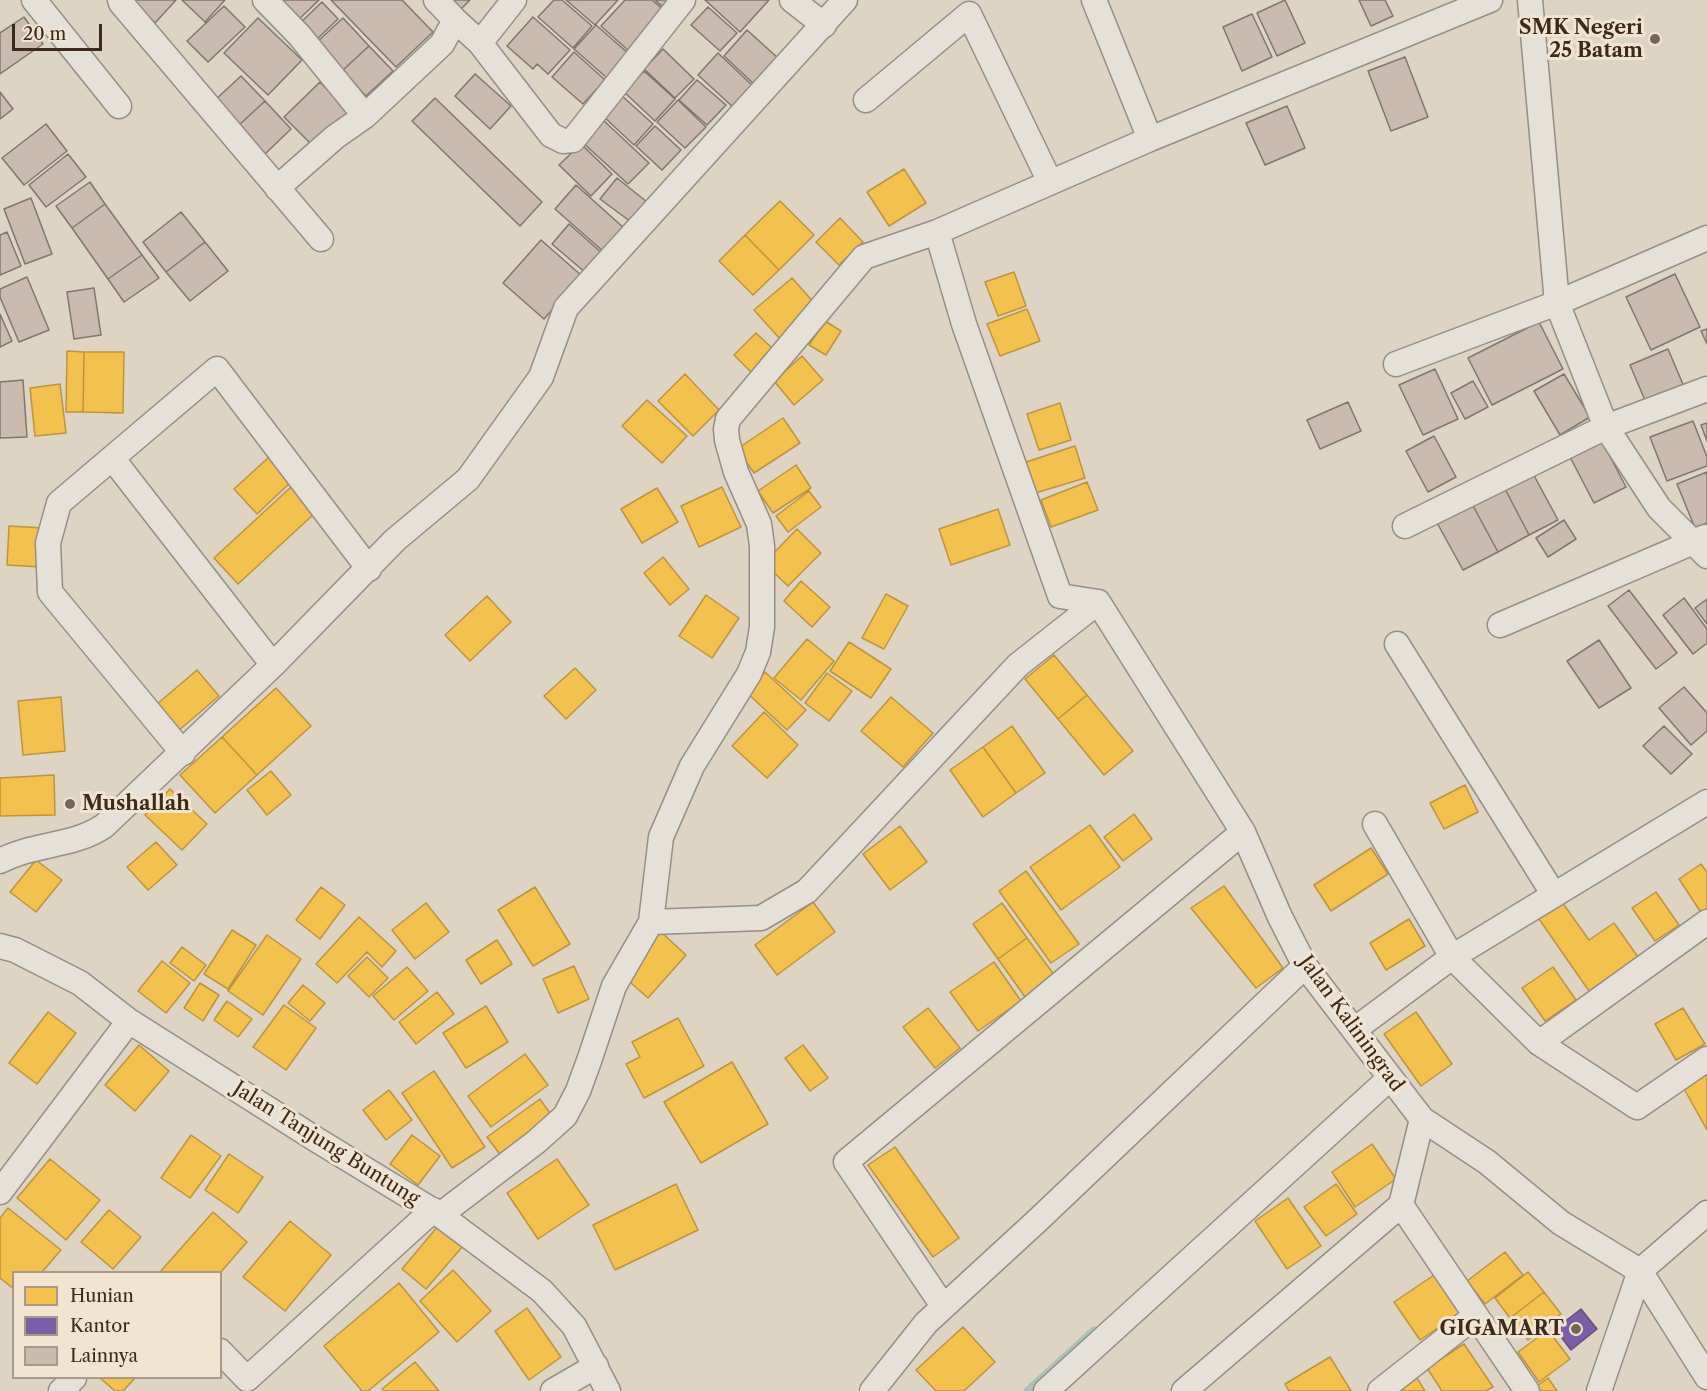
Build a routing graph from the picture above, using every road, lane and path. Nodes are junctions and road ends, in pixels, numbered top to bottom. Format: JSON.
{"nodes":[{"id":1,"x":34,"y":0,"type":"edge"},
{"id":2,"x":120,"y":0,"type":"edge"},
{"id":3,"x":265,"y":0,"type":"edge"},
{"id":4,"x":436,"y":0,"type":"edge"},
{"id":5,"x":514,"y":0,"type":"edge"},
{"id":6,"x":683,"y":0,"type":"edge"},
{"id":7,"x":792,"y":0,"type":"edge"},
{"id":8,"x":845,"y":0,"type":"edge"},
{"id":9,"x":1094,"y":0,"type":"edge"},
{"id":10,"x":1490,"y":0,"type":"edge"},
{"id":11,"x":1530,"y":0,"type":"edge"},
{"id":12,"x":455,"y":20,"type":"junction"},
{"id":13,"x":824,"y":25,"type":"junction"},
{"id":14,"x":480,"y":43,"type":"junction"},
{"id":15,"x":866,"y":100,"type":"dead end"},
{"id":16,"x":119,"y":106,"type":"dead end"},
{"id":17,"x":365,"y":116,"type":"junction"},
{"id":18,"x":1150,"y":139,"type":"junction"},
{"id":19,"x":1050,"y":182,"type":"junction"},
{"id":20,"x":277,"y":188,"type":"junction"},
{"id":21,"x":937,"y":232,"type":"junction"},
{"id":22,"x":1707,"y":238,"type":"edge"},
{"id":23,"x":321,"y":239,"type":"dead end"},
{"id":24,"x":1557,"y":303,"type":"junction"},
{"id":25,"x":1396,"y":364,"type":"dead end"},
{"id":26,"x":1707,"y":389,"type":"edge"},
{"id":27,"x":1606,"y":427,"type":"junction"},
{"id":28,"x":112,"y":458,"type":"junction"},
{"id":29,"x":1405,"y":526,"type":"dead end"},
{"id":30,"x":1702,"y":545,"type":"edge"},
{"id":31,"x":369,"y":569,"type":"junction"},
{"id":32,"x":1098,"y":602,"type":"junction"},
{"id":33,"x":1500,"y":625,"type":"dead end"},
{"id":34,"x":1396,"y":644,"type":"dead end"},
{"id":35,"x":273,"y":665,"type":"junction"},
{"id":36,"x":183,"y":753,"type":"junction"},
{"id":37,"x":1707,"y":802,"type":"edge"},
{"id":38,"x":1375,"y":824,"type":"dead end"},
{"id":39,"x":1243,"y":832,"type":"junction"},
{"id":40,"x":0,"y":861,"type":"edge"},
{"id":41,"x":1554,"y":896,"type":"junction"},
{"id":42,"x":1707,"y":921,"type":"edge"},
{"id":43,"x":651,"y":922,"type":"junction"},
{"id":44,"x":0,"y":946,"type":"edge"},
{"id":45,"x":1452,"y":957,"type":"junction"},
{"id":46,"x":1305,"y":966,"type":"junction"},
{"id":47,"x":129,"y":1021,"type":"junction"},
{"id":48,"x":1354,"y":1030,"type":"junction"},
{"id":49,"x":1539,"y":1043,"type":"junction"},
{"id":50,"x":1707,"y":1059,"type":"edge"},
{"id":51,"x":1390,"y":1078,"type":"junction"},
{"id":52,"x":1422,"y":1119,"type":"junction"},
{"id":53,"x":0,"y":1192,"type":"edge"},
{"id":54,"x":1401,"y":1205,"type":"junction"},
{"id":55,"x":437,"y":1213,"type":"junction"},
{"id":56,"x":1707,"y":1213,"type":"edge"},
{"id":57,"x":1640,"y":1271,"type":"junction"},
{"id":58,"x":943,"y":1306,"type":"junction"},
{"id":59,"x":1475,"y":1316,"type":"junction"},
{"id":60,"x":222,"y":1353,"type":"edge"},
{"id":61,"x":596,"y":1366,"type":"junction"},
{"id":62,"x":1707,"y":1377,"type":"edge"},
{"id":63,"x":72,"y":1379,"type":"edge"},
{"id":64,"x":61,"y":1391,"type":"edge"},
{"id":65,"x":553,"y":1391,"type":"edge"},
{"id":66,"x":608,"y":1391,"type":"edge"},
{"id":67,"x":872,"y":1391,"type":"edge"},
{"id":68,"x":1046,"y":1391,"type":"edge"},
{"id":69,"x":1184,"y":1391,"type":"edge"},
{"id":70,"x":1380,"y":1391,"type":"edge"},
{"id":71,"x":1527,"y":1391,"type":"edge"},
{"id":72,"x":1599,"y":1391,"type":"edge"}],
"edges":[{"from":1,"to":16,"type":"street"},
{"from":2,"to":20,"type":"street"},
{"from":3,"to":17,"type":"street"},
{"from":4,"to":12,"type":"street"},
{"from":5,"to":14,"type":"street"},
{"from":6,"to":14,"type":"street"},
{"from":7,"to":13,"type":"street"},
{"from":8,"to":13,"type":"street"},
{"from":9,"to":18,"type":"street"},
{"from":10,"to":18,"type":"street"},
{"from":11,"to":24,"type":"street"},
{"from":12,"to":14,"type":"street"},
{"from":12,"to":17,"type":"street"},
{"from":13,"to":31,"type":"street"},
{"from":15,"to":19,"type":"street"},
{"from":17,"to":20,"type":"street"},
{"from":18,"to":19,"type":"street"},
{"from":19,"to":21,"type":"street"},
{"from":20,"to":23,"type":"street"},
{"from":21,"to":32,"type":"street"},
{"from":21,"to":43,"type":"street"},
{"from":22,"to":24,"type":"street"},
{"from":24,"to":25,"type":"street"},
{"from":24,"to":27,"type":"street"},
{"from":26,"to":27,"type":"street"},
{"from":27,"to":29,"type":"street"},
{"from":27,"to":30,"type":"street"},
{"from":28,"to":31,"type":"street"},
{"from":28,"to":35,"type":"street"},
{"from":28,"to":36,"type":"street"},
{"from":30,"to":33,"type":"street"},
{"from":31,"to":35,"type":"street"},
{"from":32,"to":39,"type":"street","name":"Jalan Kaliningrad"},
{"from":32,"to":43,"type":"street"},
{"from":34,"to":41,"type":"street"},
{"from":35,"to":36,"type":"street"},
{"from":36,"to":40,"type":"street"},
{"from":37,"to":41,"type":"street"},
{"from":38,"to":45,"type":"street"},
{"from":39,"to":46,"type":"street","name":"Jalan Kaliningrad"},
{"from":39,"to":58,"type":"street"},
{"from":41,"to":45,"type":"street"},
{"from":42,"to":49,"type":"street"},
{"from":43,"to":55,"type":"street"},
{"from":44,"to":47,"type":"street","name":"Jalan Tanjung Buntung"},
{"from":45,"to":48,"type":"street"},
{"from":45,"to":49,"type":"street"},
{"from":46,"to":48,"type":"street","name":"Jalan Kaliningrad"},
{"from":46,"to":58,"type":"street"},
{"from":47,"to":53,"type":"street"},
{"from":47,"to":55,"type":"street","name":"Jalan Tanjung Buntung"},
{"from":48,"to":51,"type":"street","name":"Jalan Kaliningrad"},
{"from":49,"to":50,"type":"street"},
{"from":51,"to":52,"type":"street","name":"Jalan Kaliningrad"},
{"from":51,"to":68,"type":"street"},
{"from":52,"to":54,"type":"street"},
{"from":52,"to":57,"type":"street","name":"Jalan Kaliningrad"},
{"from":54,"to":59,"type":"street"},
{"from":54,"to":69,"type":"street"},
{"from":55,"to":60,"type":"street"},
{"from":55,"to":61,"type":"street","name":"Jalan Tanjung Buntung"},
{"from":56,"to":57,"type":"street"},
{"from":57,"to":62,"type":"street"},
{"from":57,"to":72,"type":"street"},
{"from":58,"to":67,"type":"street"},
{"from":59,"to":70,"type":"street"},
{"from":59,"to":71,"type":"street"},
{"from":61,"to":65,"type":"street"},
{"from":61,"to":66,"type":"street","name":"Jalan Tanjung Buntung"},
{"from":63,"to":64,"type":"street"}]}
